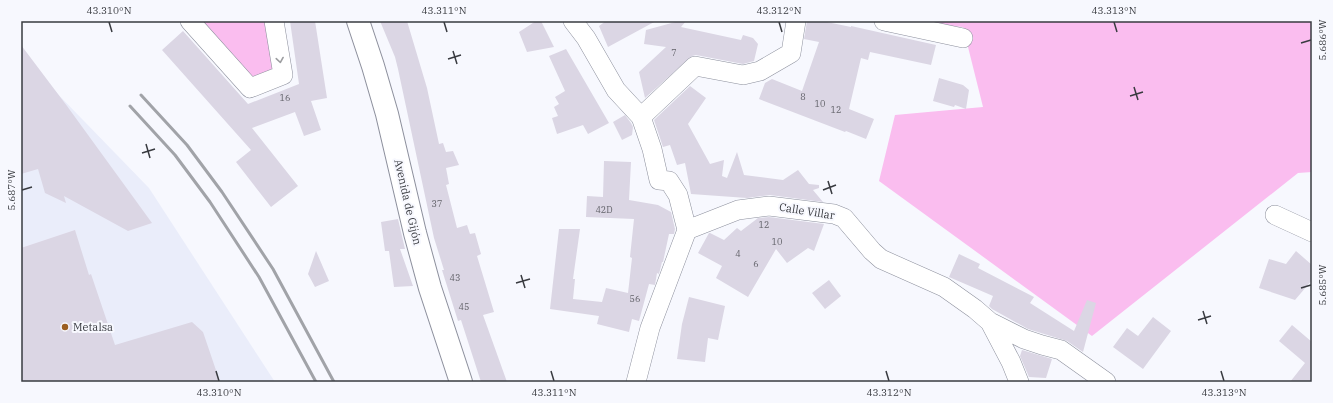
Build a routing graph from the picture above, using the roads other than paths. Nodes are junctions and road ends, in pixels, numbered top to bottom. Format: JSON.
{"nodes":[{"id":1,"x":190,"y":21,"type":"edge"},
{"id":2,"x":274,"y":21,"type":"edge"},
{"id":3,"x":358,"y":21,"type":"edge"},
{"id":4,"x":572,"y":21,"type":"edge"},
{"id":5,"x":796,"y":21,"type":"edge"},
{"id":6,"x":884,"y":21,"type":"edge"},
{"id":7,"x":963,"y":38,"type":"dead end"},
{"id":8,"x":641,"y":117,"type":"junction"},
{"id":9,"x":1275,"y":215,"type":"dead end"},
{"id":10,"x":687,"y":230,"type":"junction"},
{"id":11,"x":1312,"y":232,"type":"edge"},
{"id":12,"x":990,"y":322,"type":"junction"},
{"id":13,"x":460,"y":382,"type":"edge"},
{"id":14,"x":636,"y":382,"type":"edge"},
{"id":15,"x":1019,"y":382,"type":"edge"},
{"id":16,"x":1106,"y":382,"type":"edge"}],
"edges":[{"from":2,"to":1,"type":"street","one_way":true},
{"from":3,"to":13,"type":"street","name":"Avenida de Gijón"},
{"from":4,"to":8,"type":"street"},
{"from":5,"to":8,"type":"street"},
{"from":6,"to":7,"type":"street"},
{"from":8,"to":10,"type":"street"},
{"from":9,"to":11,"type":"street"},
{"from":10,"to":12,"type":"street","name":"Calle Villar"},
{"from":10,"to":14,"type":"street"},
{"from":12,"to":15,"type":"street"},
{"from":12,"to":16,"type":"street"}]}
